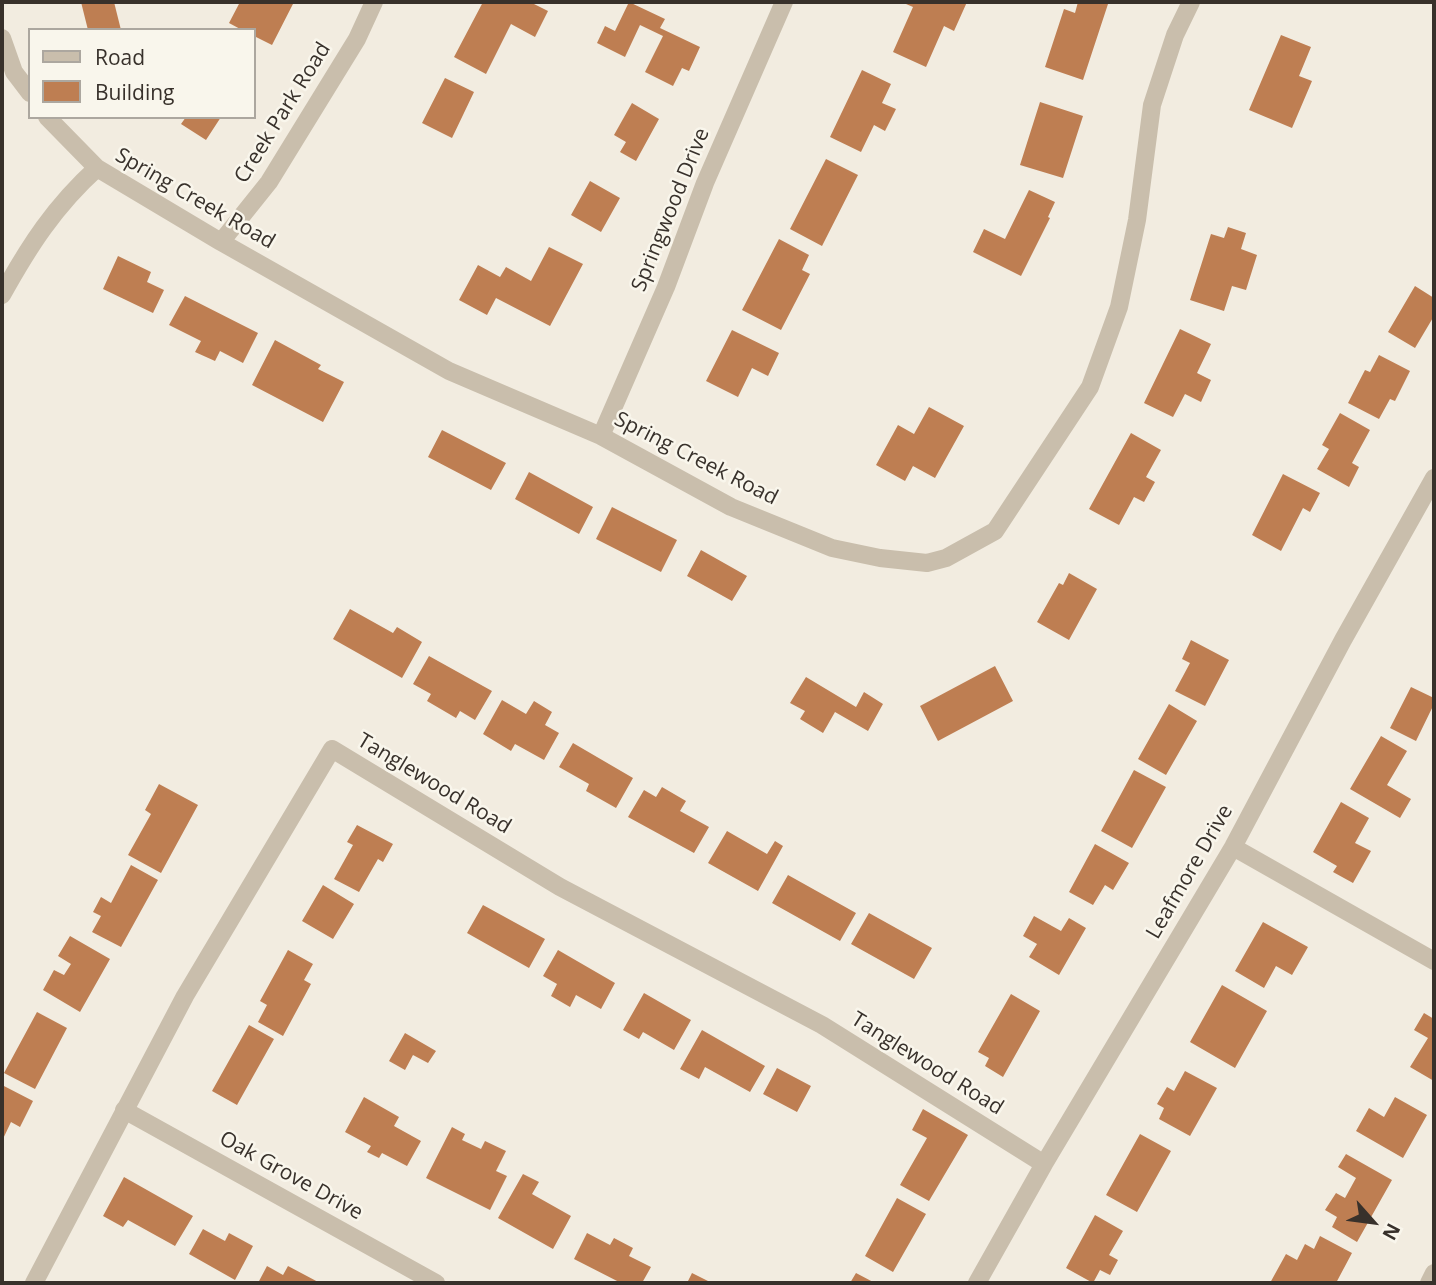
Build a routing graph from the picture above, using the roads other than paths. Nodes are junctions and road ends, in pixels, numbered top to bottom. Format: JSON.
{"nodes":[{"id":1,"x":374,"y":2,"type":"edge"},
{"id":2,"x":784,"y":2,"type":"edge"},
{"id":3,"x":1191,"y":2,"type":"edge"},
{"id":4,"x":2,"y":38,"type":"edge"},
{"id":5,"x":28,"y":90,"type":"edge"},
{"id":6,"x":49,"y":119,"type":"edge"},
{"id":7,"x":97,"y":168,"type":"junction"},
{"id":8,"x":221,"y":242,"type":"junction"},
{"id":9,"x":2,"y":295,"type":"edge"},
{"id":10,"x":601,"y":436,"type":"junction"},
{"id":11,"x":1434,"y":478,"type":"edge"},
{"id":12,"x":1233,"y":847,"type":"junction"},
{"id":13,"x":1434,"y":961,"type":"edge"},
{"id":14,"x":124,"y":1110,"type":"junction"},
{"id":15,"x":1044,"y":1164,"type":"junction"},
{"id":16,"x":1434,"y":1273,"type":"edge"},
{"id":17,"x":34,"y":1283,"type":"edge"},
{"id":18,"x":436,"y":1283,"type":"edge"},
{"id":19,"x":977,"y":1283,"type":"edge"},
{"id":20,"x":1429,"y":1283,"type":"edge"}],
"edges":[{"from":1,"to":8,"type":"street","name":"Creek Park Road"},
{"from":2,"to":10,"type":"street","name":"Springwood Drive"},
{"from":3,"to":10,"type":"street","name":"Spring Creek Road"},
{"from":4,"to":5,"type":"street"},
{"from":6,"to":7,"type":"street","name":"Spring Creek Road"},
{"from":7,"to":8,"type":"street","name":"Spring Creek Road"},
{"from":7,"to":9,"type":"street"},
{"from":8,"to":10,"type":"street","name":"Spring Creek Road"},
{"from":11,"to":12,"type":"street","name":"Leafmore Drive"},
{"from":12,"to":13,"type":"street"},
{"from":12,"to":15,"type":"street","name":"Leafmore Drive"},
{"from":14,"to":15,"type":"street","name":"Tanglewood Road"},
{"from":14,"to":17,"type":"street","name":"Tanglewood Road"},
{"from":14,"to":18,"type":"street","name":"Oak Grove Drive"},
{"from":15,"to":19,"type":"street","name":"Leafmore Drive"},
{"from":16,"to":20,"type":"street"}]}
